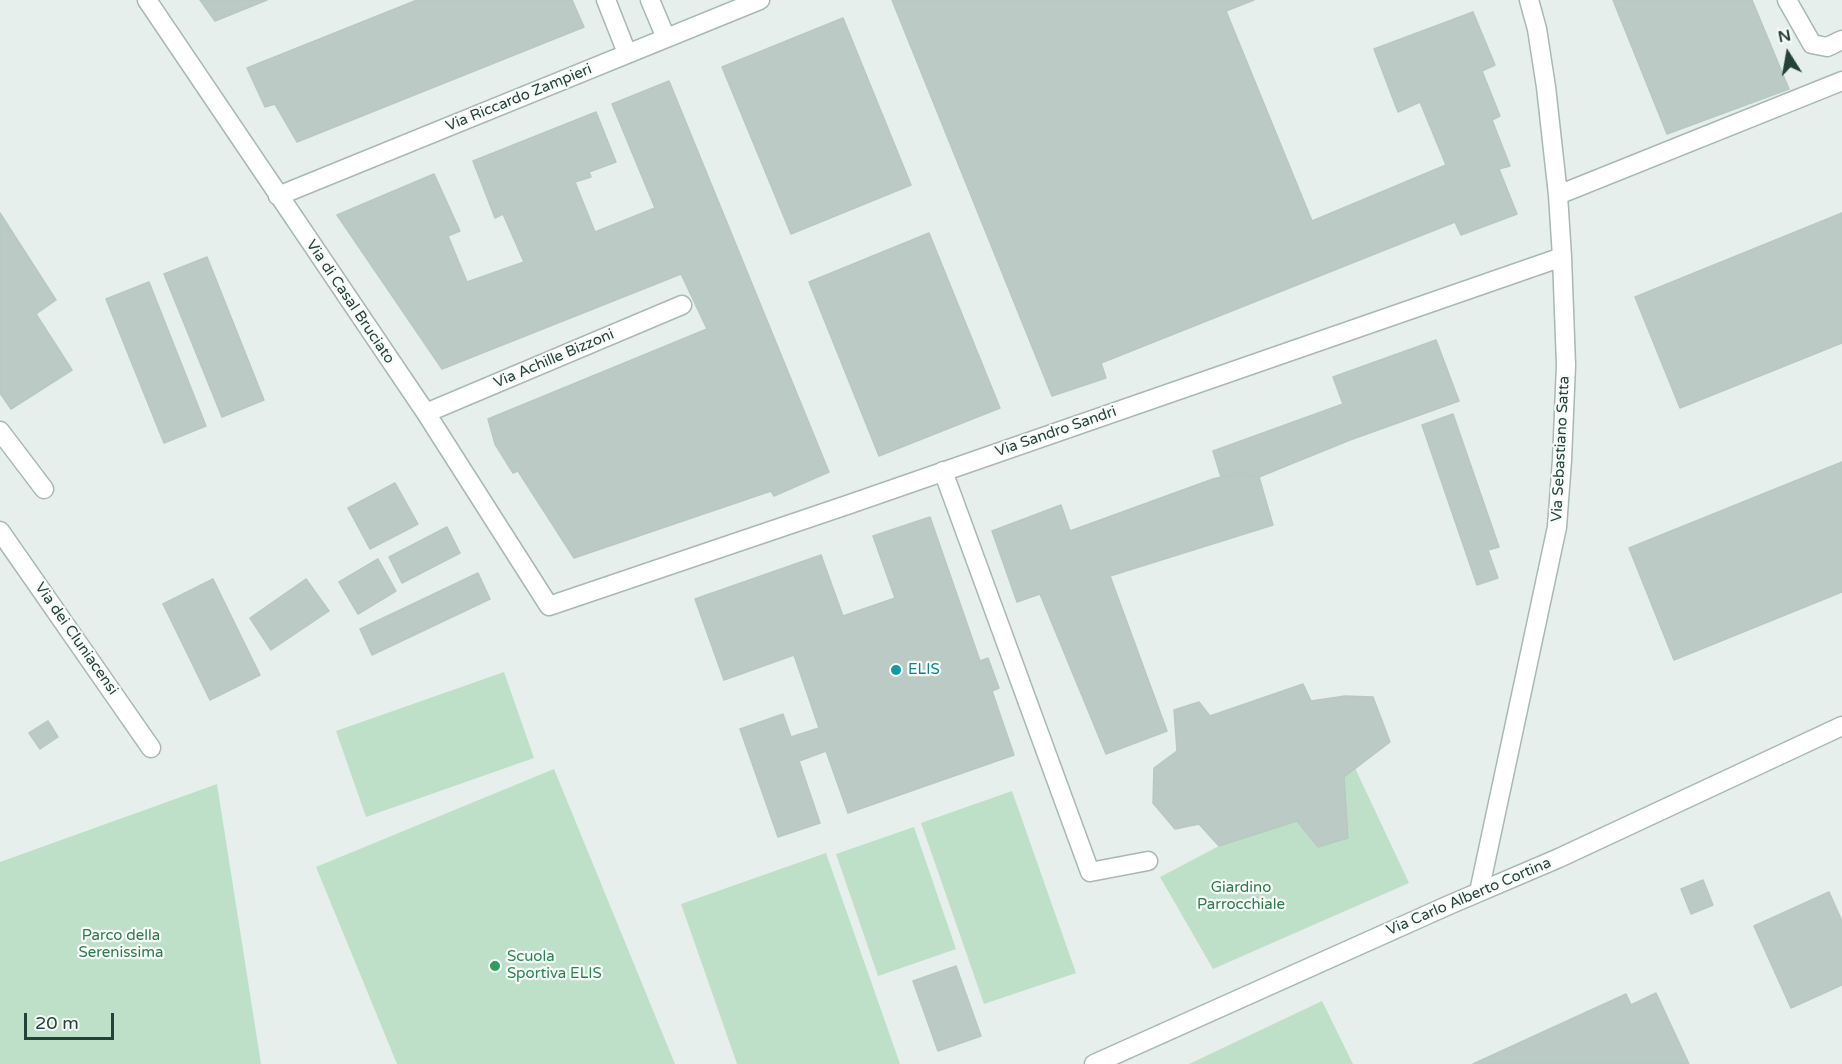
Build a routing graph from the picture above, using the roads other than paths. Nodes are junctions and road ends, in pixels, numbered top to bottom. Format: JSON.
{"nodes":[{"id":1,"x":147,"y":0,"type":"edge"},
{"id":2,"x":606,"y":0,"type":"edge"},
{"id":3,"x":650,"y":0,"type":"edge"},
{"id":4,"x":760,"y":0,"type":"edge"},
{"id":5,"x":1529,"y":0,"type":"edge"},
{"id":6,"x":1787,"y":0,"type":"edge"},
{"id":7,"x":666,"y":38,"type":"junction"},
{"id":8,"x":1842,"y":40,"type":"edge"},
{"id":9,"x":627,"y":54,"type":"junction"},
{"id":10,"x":1842,"y":81,"type":"edge"},
{"id":11,"x":1558,"y":195,"type":"junction"},
{"id":12,"x":278,"y":196,"type":"junction"},
{"id":13,"x":1562,"y":257,"type":"junction"},
{"id":14,"x":682,"y":305,"type":"dead end"},
{"id":15,"x":426,"y":413,"type":"junction"},
{"id":16,"x":0,"y":431,"type":"edge"},
{"id":17,"x":943,"y":471,"type":"junction"},
{"id":18,"x":44,"y":489,"type":"dead end"},
{"id":19,"x":0,"y":531,"type":"edge"},
{"id":20,"x":549,"y":606,"type":"joint"},
{"id":21,"x":1842,"y":726,"type":"edge"},
{"id":22,"x":151,"y":748,"type":"dead end"},
{"id":23,"x":1148,"y":861,"type":"dead end"},
{"id":24,"x":1479,"y":892,"type":"junction"},
{"id":25,"x":1094,"y":1064,"type":"edge"}],
"edges":[{"from":1,"to":12,"type":"street","name":"Via di Casal Bruciato"},
{"from":2,"to":9,"type":"street"},
{"from":3,"to":7,"type":"street"},
{"from":4,"to":7,"type":"street","name":"Via Riccardo Zampieri"},
{"from":5,"to":11,"type":"street","name":"Via Sebastiano Satta"},
{"from":6,"to":8,"type":"street"},
{"from":7,"to":9,"type":"street","name":"Via Riccardo Zampieri"},
{"from":9,"to":12,"type":"street","name":"Via Riccardo Zampieri"},
{"from":10,"to":11,"type":"street"},
{"from":11,"to":13,"type":"street","name":"Via Sebastiano Satta"},
{"from":12,"to":15,"type":"street","name":"Via di Casal Bruciato"},
{"from":13,"to":17,"type":"street","name":"Via Sandro Sandri"},
{"from":13,"to":24,"type":"street","name":"Via Sebastiano Satta"},
{"from":14,"to":15,"type":"street","name":"Via Achille Bizzoni"},
{"from":15,"to":20,"type":"street","name":"Via di Casal Bruciato"},
{"from":16,"to":18,"type":"street"},
{"from":17,"to":20,"type":"street","name":"Via Sandro Sandri"},
{"from":17,"to":23,"type":"street"},
{"from":19,"to":22,"type":"street","name":"Via dei Cluniacensi"},
{"from":21,"to":24,"type":"street","name":"Via Carlo Alberto Cortina"},
{"from":24,"to":25,"type":"street","name":"Via Carlo Alberto Cortina"}]}
